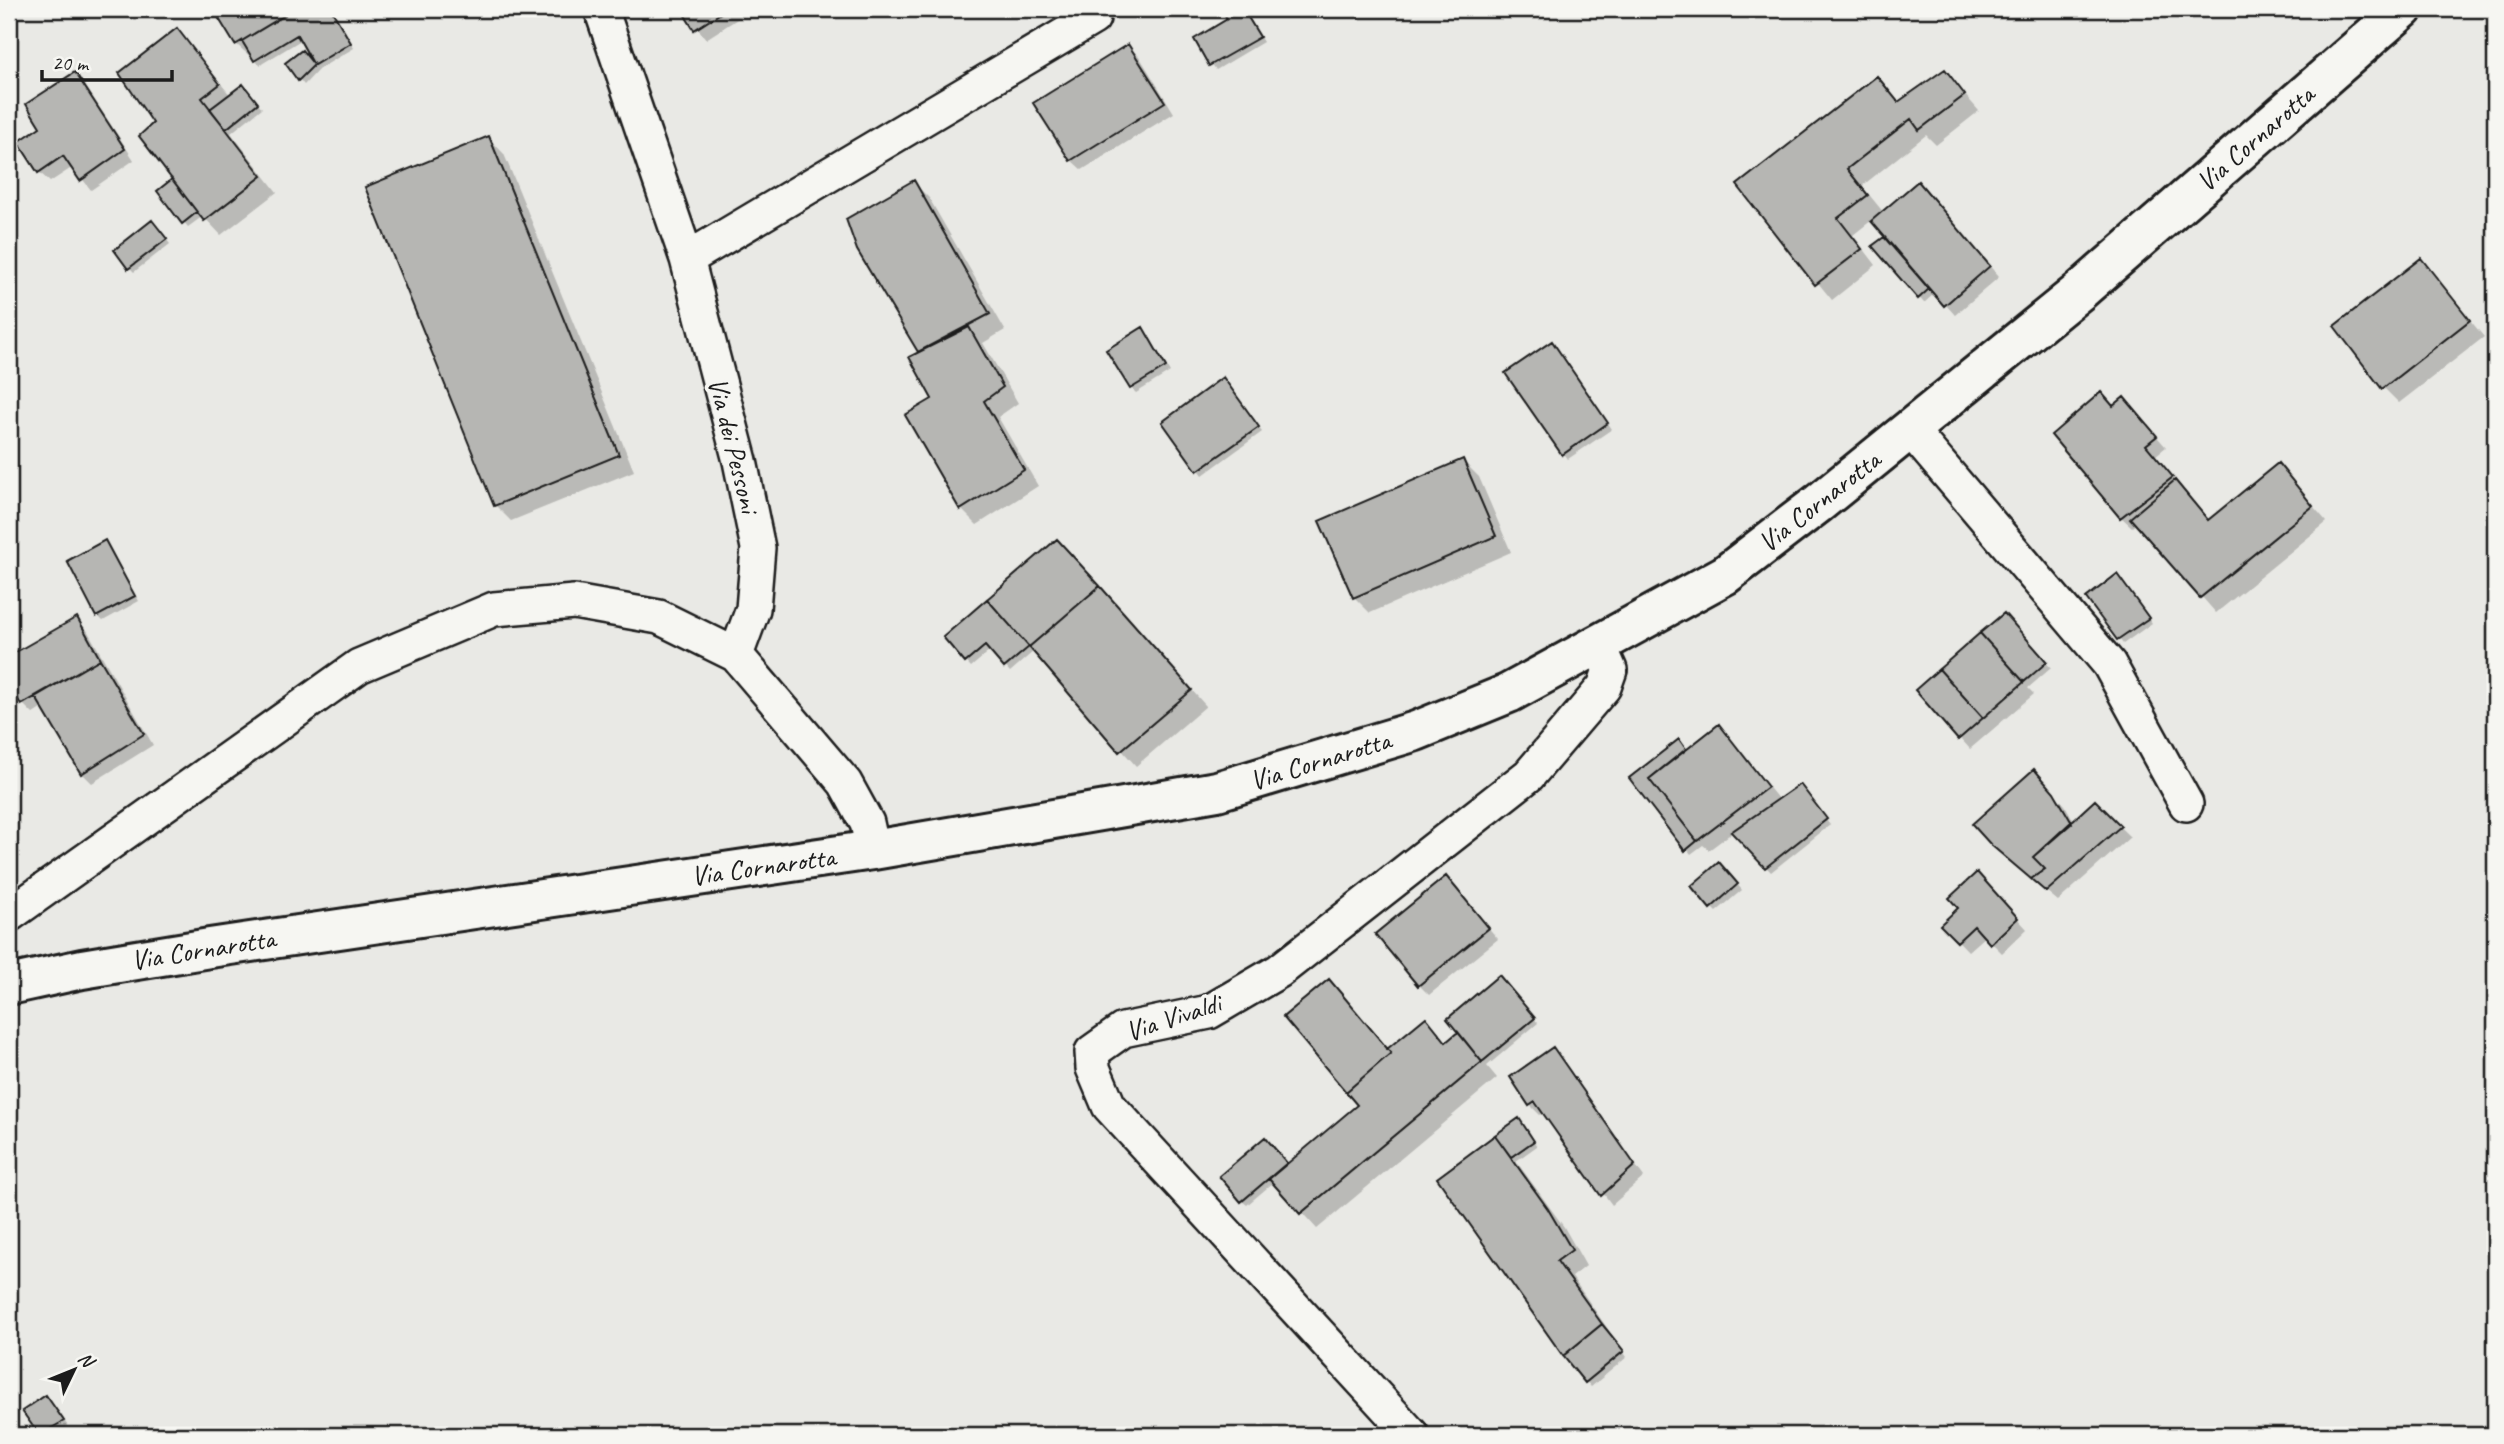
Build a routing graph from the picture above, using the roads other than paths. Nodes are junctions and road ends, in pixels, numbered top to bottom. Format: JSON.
{"nodes":[{"id":1,"x":601,"y":9,"type":"edge"},
{"id":2,"x":2403,"y":9,"type":"edge"},
{"id":3,"x":1093,"y":18,"type":"dead end"},
{"id":4,"x":687,"y":259,"type":"junction"},
{"id":5,"x":1909,"y":428,"type":"junction"},
{"id":6,"x":1599,"y":646,"type":"junction"},
{"id":7,"x":736,"y":655,"type":"junction"},
{"id":8,"x":2186,"y":804,"type":"dead end"},
{"id":9,"x":873,"y":850,"type":"junction"},
{"id":10,"x":9,"y":915,"type":"edge"},
{"id":11,"x":9,"y":985,"type":"edge"},
{"id":12,"x":1412,"y":1435,"type":"edge"}],
"edges":[{"from":1,"to":4,"type":"street","name":"Via dei Pessoni"},
{"from":2,"to":5,"type":"main road","name":"Via Cornarotta"},
{"from":3,"to":4,"type":"street"},
{"from":4,"to":7,"type":"street","name":"Via dei Pessoni"},
{"from":5,"to":6,"type":"main road","name":"Via Cornarotta"},
{"from":5,"to":8,"type":"street"},
{"from":6,"to":9,"type":"main road","name":"Via Cornarotta"},
{"from":6,"to":12,"type":"street","name":"Via Vivaldi"},
{"from":7,"to":9,"type":"street"},
{"from":7,"to":10,"type":"street"},
{"from":9,"to":11,"type":"main road","name":"Via Cornarotta"}]}
